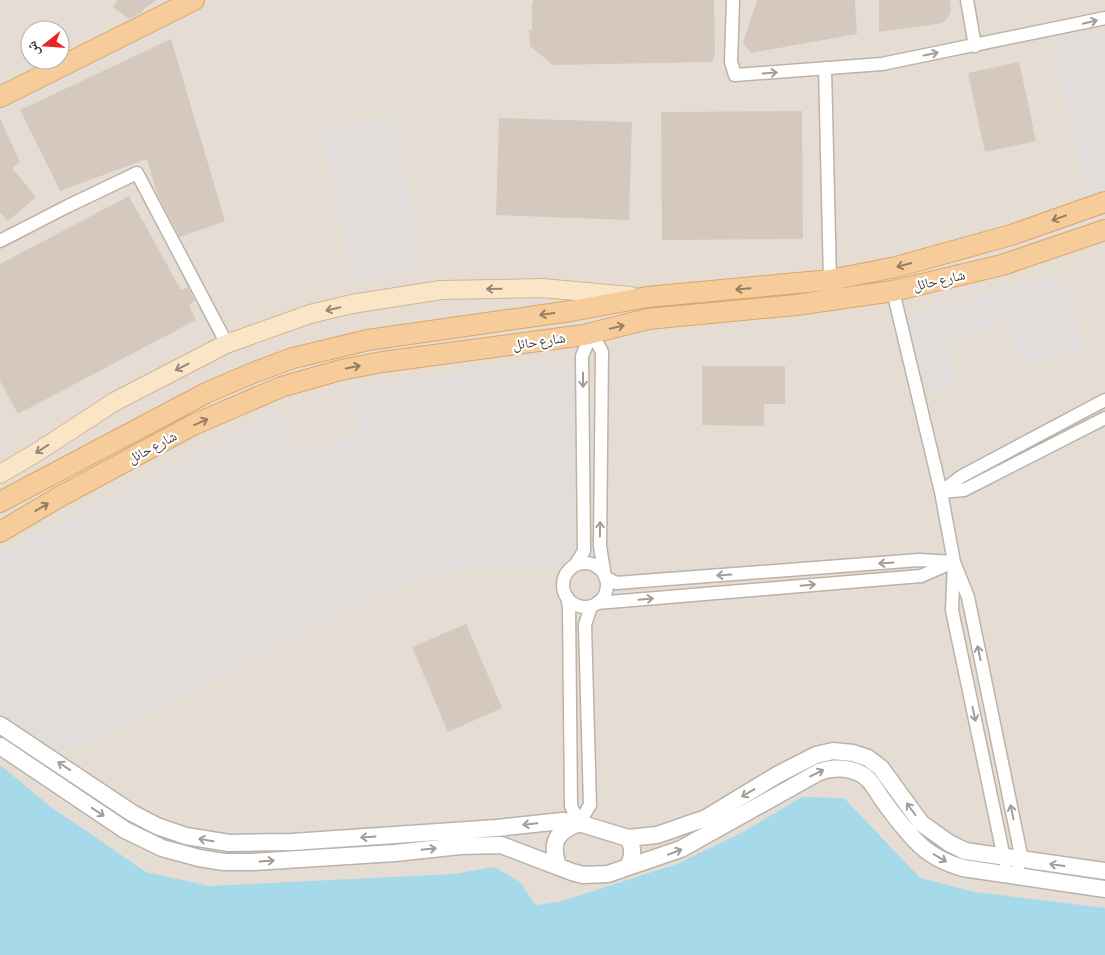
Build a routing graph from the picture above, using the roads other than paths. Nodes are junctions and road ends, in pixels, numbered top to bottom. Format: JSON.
{"nodes":[{"id":1,"x":194,"y":0,"type":"edge"},
{"id":2,"x":734,"y":0,"type":"edge"},
{"id":3,"x":967,"y":0,"type":"edge"},
{"id":4,"x":1105,"y":18,"type":"edge"},
{"id":5,"x":974,"y":46,"type":"junction"},
{"id":6,"x":825,"y":68,"type":"junction"},
{"id":7,"x":0,"y":97,"type":"edge"},
{"id":8,"x":1105,"y":202,"type":"edge"},
{"id":9,"x":1105,"y":230,"type":"edge"},
{"id":10,"x":0,"y":241,"type":"edge"},
{"id":11,"x":830,"y":280,"type":"junction"},
{"id":12,"x":893,"y":291,"type":"junction"},
{"id":13,"x":647,"y":297,"type":"junction"},
{"id":14,"x":592,"y":333,"type":"junction"},
{"id":15,"x":227,"y":344,"type":"junction"},
{"id":16,"x":1105,"y":400,"type":"edge"},
{"id":17,"x":1105,"y":418,"type":"edge"},
{"id":18,"x":0,"y":474,"type":"edge"},
{"id":19,"x":941,"y":492,"type":"junction"},
{"id":20,"x":6,"y":496,"type":"edge"},
{"id":21,"x":0,"y":532,"type":"edge"},
{"id":22,"x":954,"y":562,"type":"junction"},
{"id":23,"x":575,"y":566,"type":"junction"},
{"id":24,"x":605,"y":578,"type":"junction"},
{"id":25,"x":566,"y":597,"type":"junction"},
{"id":26,"x":594,"y":604,"type":"junction"},
{"id":27,"x":0,"y":725,"type":"edge"},
{"id":28,"x":0,"y":746,"type":"edge"},
{"id":29,"x":579,"y":822,"type":"junction"},
{"id":30,"x":628,"y":838,"type":"junction"},
{"id":31,"x":1004,"y":858,"type":"junction"},
{"id":32,"x":1022,"y":860,"type":"junction"},
{"id":33,"x":558,"y":866,"type":"junction"},
{"id":34,"x":628,"y":867,"type":"junction"},
{"id":35,"x":1105,"y":871,"type":"edge"},
{"id":36,"x":1012,"y":876,"type":"junction"},
{"id":37,"x":1105,"y":889,"type":"edge"}],
"edges":[{"from":1,"to":7,"type":"main road"},
{"from":2,"to":6,"type":"street","one_way":true},
{"from":3,"to":5,"type":"street"},
{"from":5,"to":4,"type":"street","one_way":true},
{"from":6,"to":5,"type":"street","one_way":true},
{"from":6,"to":11,"type":"street"},
{"from":8,"to":11,"type":"main road","name":"شارع حائل","one_way":true},
{"from":9,"to":12,"type":"main road","name":"شارع حائل"},
{"from":10,"to":15,"type":"street"},
{"from":11,"to":13,"type":"main road","name":"شارع حائل","one_way":true},
{"from":14,"to":12,"type":"main road","name":"شارع حائل","one_way":true},
{"from":12,"to":19,"type":"street"},
{"from":13,"to":15,"type":"main road","one_way":true},
{"from":13,"to":20,"type":"main road","name":"شارع حائل","one_way":true},
{"from":21,"to":14,"type":"main road","name":"شارع حائل","one_way":true},
{"from":14,"to":23,"type":"street","one_way":true},
{"from":24,"to":14,"type":"street","one_way":true},
{"from":15,"to":18,"type":"main road","one_way":true},
{"from":16,"to":19,"type":"street"},
{"from":17,"to":19,"type":"street"},
{"from":19,"to":22,"type":"street"},
{"from":22,"to":24,"type":"street","one_way":true},
{"from":26,"to":22,"type":"street","one_way":true},
{"from":22,"to":31,"type":"street","one_way":true},
{"from":32,"to":22,"type":"street","one_way":true},
{"from":23,"to":24,"type":"street"},
{"from":23,"to":25,"type":"street"},
{"from":24,"to":26,"type":"street"},
{"from":25,"to":26,"type":"street"},
{"from":25,"to":29,"type":"street"},
{"from":26,"to":29,"type":"street"},
{"from":29,"to":27,"type":"street","one_way":true},
{"from":28,"to":33,"type":"street","one_way":true},
{"from":29,"to":30,"type":"street"},
{"from":29,"to":33,"type":"street"},
{"from":31,"to":30,"type":"street","one_way":true},
{"from":30,"to":34,"type":"street"},
{"from":31,"to":32,"type":"street"},
{"from":31,"to":36,"type":"street"},
{"from":35,"to":32,"type":"street","one_way":true},
{"from":32,"to":36,"type":"street"},
{"from":33,"to":34,"type":"street"},
{"from":34,"to":36,"type":"street","one_way":true},
{"from":36,"to":37,"type":"street"}]}
